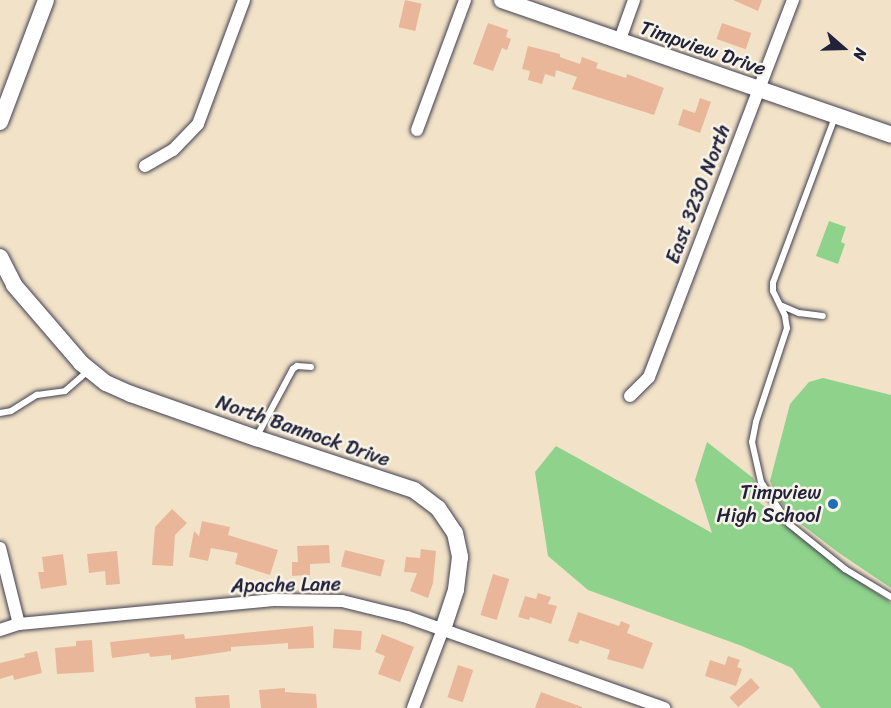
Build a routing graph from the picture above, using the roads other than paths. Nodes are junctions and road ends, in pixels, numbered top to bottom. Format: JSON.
{"nodes":[{"id":1,"x":46,"y":0,"type":"edge"},
{"id":2,"x":244,"y":0,"type":"edge"},
{"id":3,"x":465,"y":0,"type":"edge"},
{"id":4,"x":502,"y":0,"type":"edge"},
{"id":5,"x":634,"y":0,"type":"edge"},
{"id":6,"x":793,"y":0,"type":"edge"},
{"id":7,"x":620,"y":42,"type":"junction"},
{"id":8,"x":758,"y":89,"type":"junction"},
{"id":9,"x":835,"y":116,"type":"junction"},
{"id":10,"x":0,"y":122,"type":"edge"},
{"id":11,"x":417,"y":130,"type":"dead end"},
{"id":12,"x":891,"y":134,"type":"edge"},
{"id":13,"x":144,"y":166,"type":"dead end"},
{"id":14,"x":0,"y":257,"type":"edge"},
{"id":15,"x":779,"y":305,"type":"junction"},
{"id":16,"x":823,"y":316,"type":"dead end"},
{"id":17,"x":311,"y":367,"type":"dead end"},
{"id":18,"x":89,"y":370,"type":"junction"},
{"id":19,"x":630,"y":396,"type":"dead end"},
{"id":20,"x":0,"y":413,"type":"edge"},
{"id":21,"x":256,"y":438,"type":"junction"},
{"id":22,"x":0,"y":548,"type":"edge"},
{"id":23,"x":891,"y":597,"type":"edge"},
{"id":24,"x":19,"y":624,"type":"junction"},
{"id":25,"x":443,"y":629,"type":"junction"},
{"id":26,"x":0,"y":630,"type":"edge"},
{"id":27,"x":413,"y":708,"type":"edge"},
{"id":28,"x":664,"y":708,"type":"edge"}],
"edges":[{"from":1,"to":10,"type":"street"},
{"from":2,"to":13,"type":"street"},
{"from":3,"to":11,"type":"street"},
{"from":4,"to":7,"type":"street","name":"Timpview Drive"},
{"from":5,"to":7,"type":"street"},
{"from":6,"to":8,"type":"street","name":"East 3230 North"},
{"from":7,"to":8,"type":"street","name":"Timpview Drive"},
{"from":8,"to":9,"type":"street","name":"Timpview Drive"},
{"from":8,"to":19,"type":"street","name":"East 3230 North"},
{"from":9,"to":12,"type":"street","name":"Timpview Drive"},
{"from":9,"to":15,"type":"lane"},
{"from":14,"to":18,"type":"street","name":"North Bannock Drive"},
{"from":15,"to":16,"type":"lane"},
{"from":15,"to":23,"type":"lane"},
{"from":17,"to":21,"type":"lane"},
{"from":18,"to":20,"type":"lane"},
{"from":18,"to":21,"type":"street","name":"North Bannock Drive"},
{"from":21,"to":25,"type":"street","name":"North Bannock Drive"},
{"from":22,"to":24,"type":"street"},
{"from":24,"to":25,"type":"street","name":"Apache Lane"},
{"from":24,"to":26,"type":"street","name":"Apache Lane"},
{"from":25,"to":27,"type":"street","name":"North Bannock Drive"},
{"from":25,"to":28,"type":"street","name":"Apache Lane"}]}
